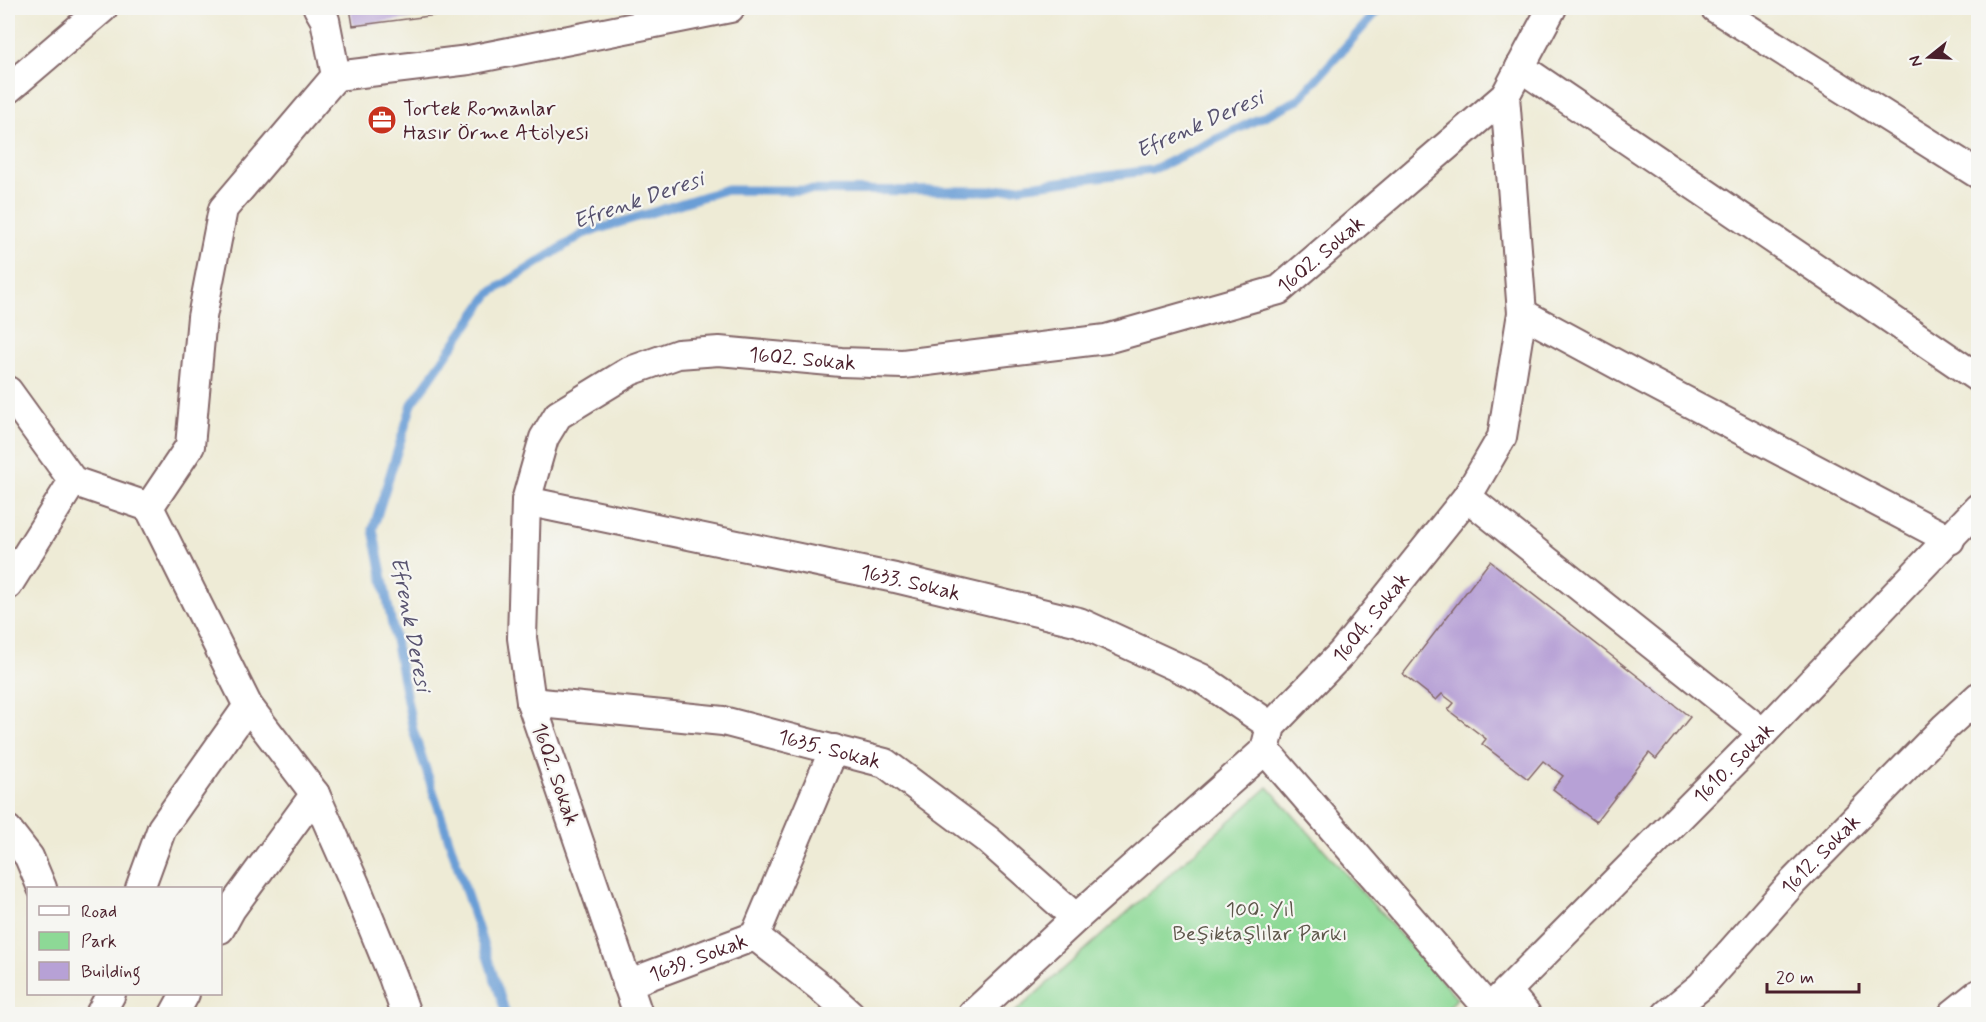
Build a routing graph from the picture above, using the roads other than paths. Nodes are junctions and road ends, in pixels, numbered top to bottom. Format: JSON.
{"nodes":[{"id":1,"x":103,"y":8,"type":"edge"},
{"id":2,"x":318,"y":8,"type":"edge"},
{"id":3,"x":730,"y":8,"type":"edge"},
{"id":4,"x":1552,"y":8,"type":"edge"},
{"id":5,"x":1715,"y":8,"type":"edge"},
{"id":6,"x":1520,"y":67,"type":"junction"},
{"id":7,"x":336,"y":76,"type":"junction"},
{"id":8,"x":8,"y":89,"type":"edge"},
{"id":9,"x":1505,"y":96,"type":"junction"},
{"id":10,"x":1978,"y":174,"type":"edge"},
{"id":11,"x":1522,"y":313,"type":"junction"},
{"id":12,"x":1978,"y":378,"type":"edge"},
{"id":13,"x":8,"y":391,"type":"edge"},
{"id":14,"x":73,"y":481,"type":"junction"},
{"id":15,"x":1467,"y":497,"type":"junction"},
{"id":16,"x":526,"y":501,"type":"junction"},
{"id":17,"x":149,"y":507,"type":"junction"},
{"id":18,"x":1978,"y":508,"type":"edge"},
{"id":19,"x":1950,"y":540,"type":"junction"},
{"id":20,"x":8,"y":585,"type":"edge"},
{"id":21,"x":1978,"y":697,"type":"edge"},
{"id":22,"x":531,"y":702,"type":"junction"},
{"id":23,"x":248,"y":706,"type":"junction"},
{"id":24,"x":1763,"y":733,"type":"junction"},
{"id":25,"x":1268,"y":738,"type":"junction"},
{"id":26,"x":834,"y":749,"type":"junction"},
{"id":27,"x":315,"y":794,"type":"junction"},
{"id":28,"x":8,"y":830,"type":"edge"},
{"id":29,"x":42,"y":887,"type":"edge"},
{"id":30,"x":140,"y":887,"type":"edge"},
{"id":31,"x":1076,"y":918,"type":"junction"},
{"id":32,"x":222,"y":925,"type":"edge"},
{"id":33,"x":755,"y":936,"type":"junction"},
{"id":34,"x":627,"y":984,"type":"junction"},
{"id":35,"x":1978,"y":994,"type":"edge"},
{"id":36,"x":110,"y":995,"type":"edge"},
{"id":37,"x":184,"y":995,"type":"edge"},
{"id":38,"x":1493,"y":1005,"type":"edge"},
{"id":39,"x":100,"y":1014,"type":"edge"},
{"id":40,"x":174,"y":1014,"type":"edge"},
{"id":41,"x":406,"y":1014,"type":"edge"},
{"id":42,"x":638,"y":1014,"type":"edge"},
{"id":43,"x":850,"y":1014,"type":"edge"},
{"id":44,"x":973,"y":1014,"type":"edge"},
{"id":45,"x":1526,"y":1014,"type":"edge"},
{"id":46,"x":1667,"y":1014,"type":"edge"},
{"id":47,"x":1953,"y":1014,"type":"edge"}],
"edges":[{"from":1,"to":8,"type":"street"},
{"from":2,"to":7,"type":"street"},
{"from":3,"to":7,"type":"street"},
{"from":4,"to":6,"type":"street","name":"1602. Sokak"},
{"from":5,"to":10,"type":"street"},
{"from":6,"to":9,"type":"street","name":"1602. Sokak"},
{"from":6,"to":12,"type":"street"},
{"from":7,"to":17,"type":"street"},
{"from":9,"to":11,"type":"street","name":"1604. Sokak"},
{"from":9,"to":16,"type":"street","name":"1602. Sokak"},
{"from":11,"to":15,"type":"street","name":"1604. Sokak"},
{"from":11,"to":19,"type":"street"},
{"from":13,"to":14,"type":"street"},
{"from":14,"to":17,"type":"street"},
{"from":14,"to":20,"type":"street"},
{"from":15,"to":24,"type":"street"},
{"from":15,"to":25,"type":"street","name":"1604. Sokak"},
{"from":16,"to":22,"type":"street","name":"1602. Sokak"},
{"from":16,"to":25,"type":"street","name":"1633. Sokak"},
{"from":17,"to":23,"type":"street"},
{"from":18,"to":19,"type":"street","name":"1610. Sokak"},
{"from":19,"to":24,"type":"street","name":"1610. Sokak"},
{"from":21,"to":46,"type":"street","name":"1612. Sokak"},
{"from":22,"to":26,"type":"street","name":"1635. Sokak"},
{"from":22,"to":34,"type":"street","name":"1602. Sokak"},
{"from":23,"to":27,"type":"street"},
{"from":23,"to":30,"type":"street"},
{"from":24,"to":38,"type":"street","name":"1610. Sokak"},
{"from":25,"to":31,"type":"street","name":"1604. Sokak"},
{"from":25,"to":38,"type":"street","name":"1633. Sokak"},
{"from":26,"to":31,"type":"street","name":"1635. Sokak"},
{"from":26,"to":33,"type":"street"},
{"from":27,"to":32,"type":"street"},
{"from":27,"to":41,"type":"street"},
{"from":28,"to":29,"type":"street"},
{"from":31,"to":44,"type":"street","name":"1604. Sokak"},
{"from":33,"to":34,"type":"street","name":"1639. Sokak"},
{"from":33,"to":43,"type":"street","name":"1639. Sokak"},
{"from":34,"to":42,"type":"street","name":"1602. Sokak"},
{"from":35,"to":47,"type":"street"},
{"from":36,"to":39,"type":"street"},
{"from":37,"to":40,"type":"street"},
{"from":38,"to":45,"type":"street","name":"1633. Sokak"}]}
